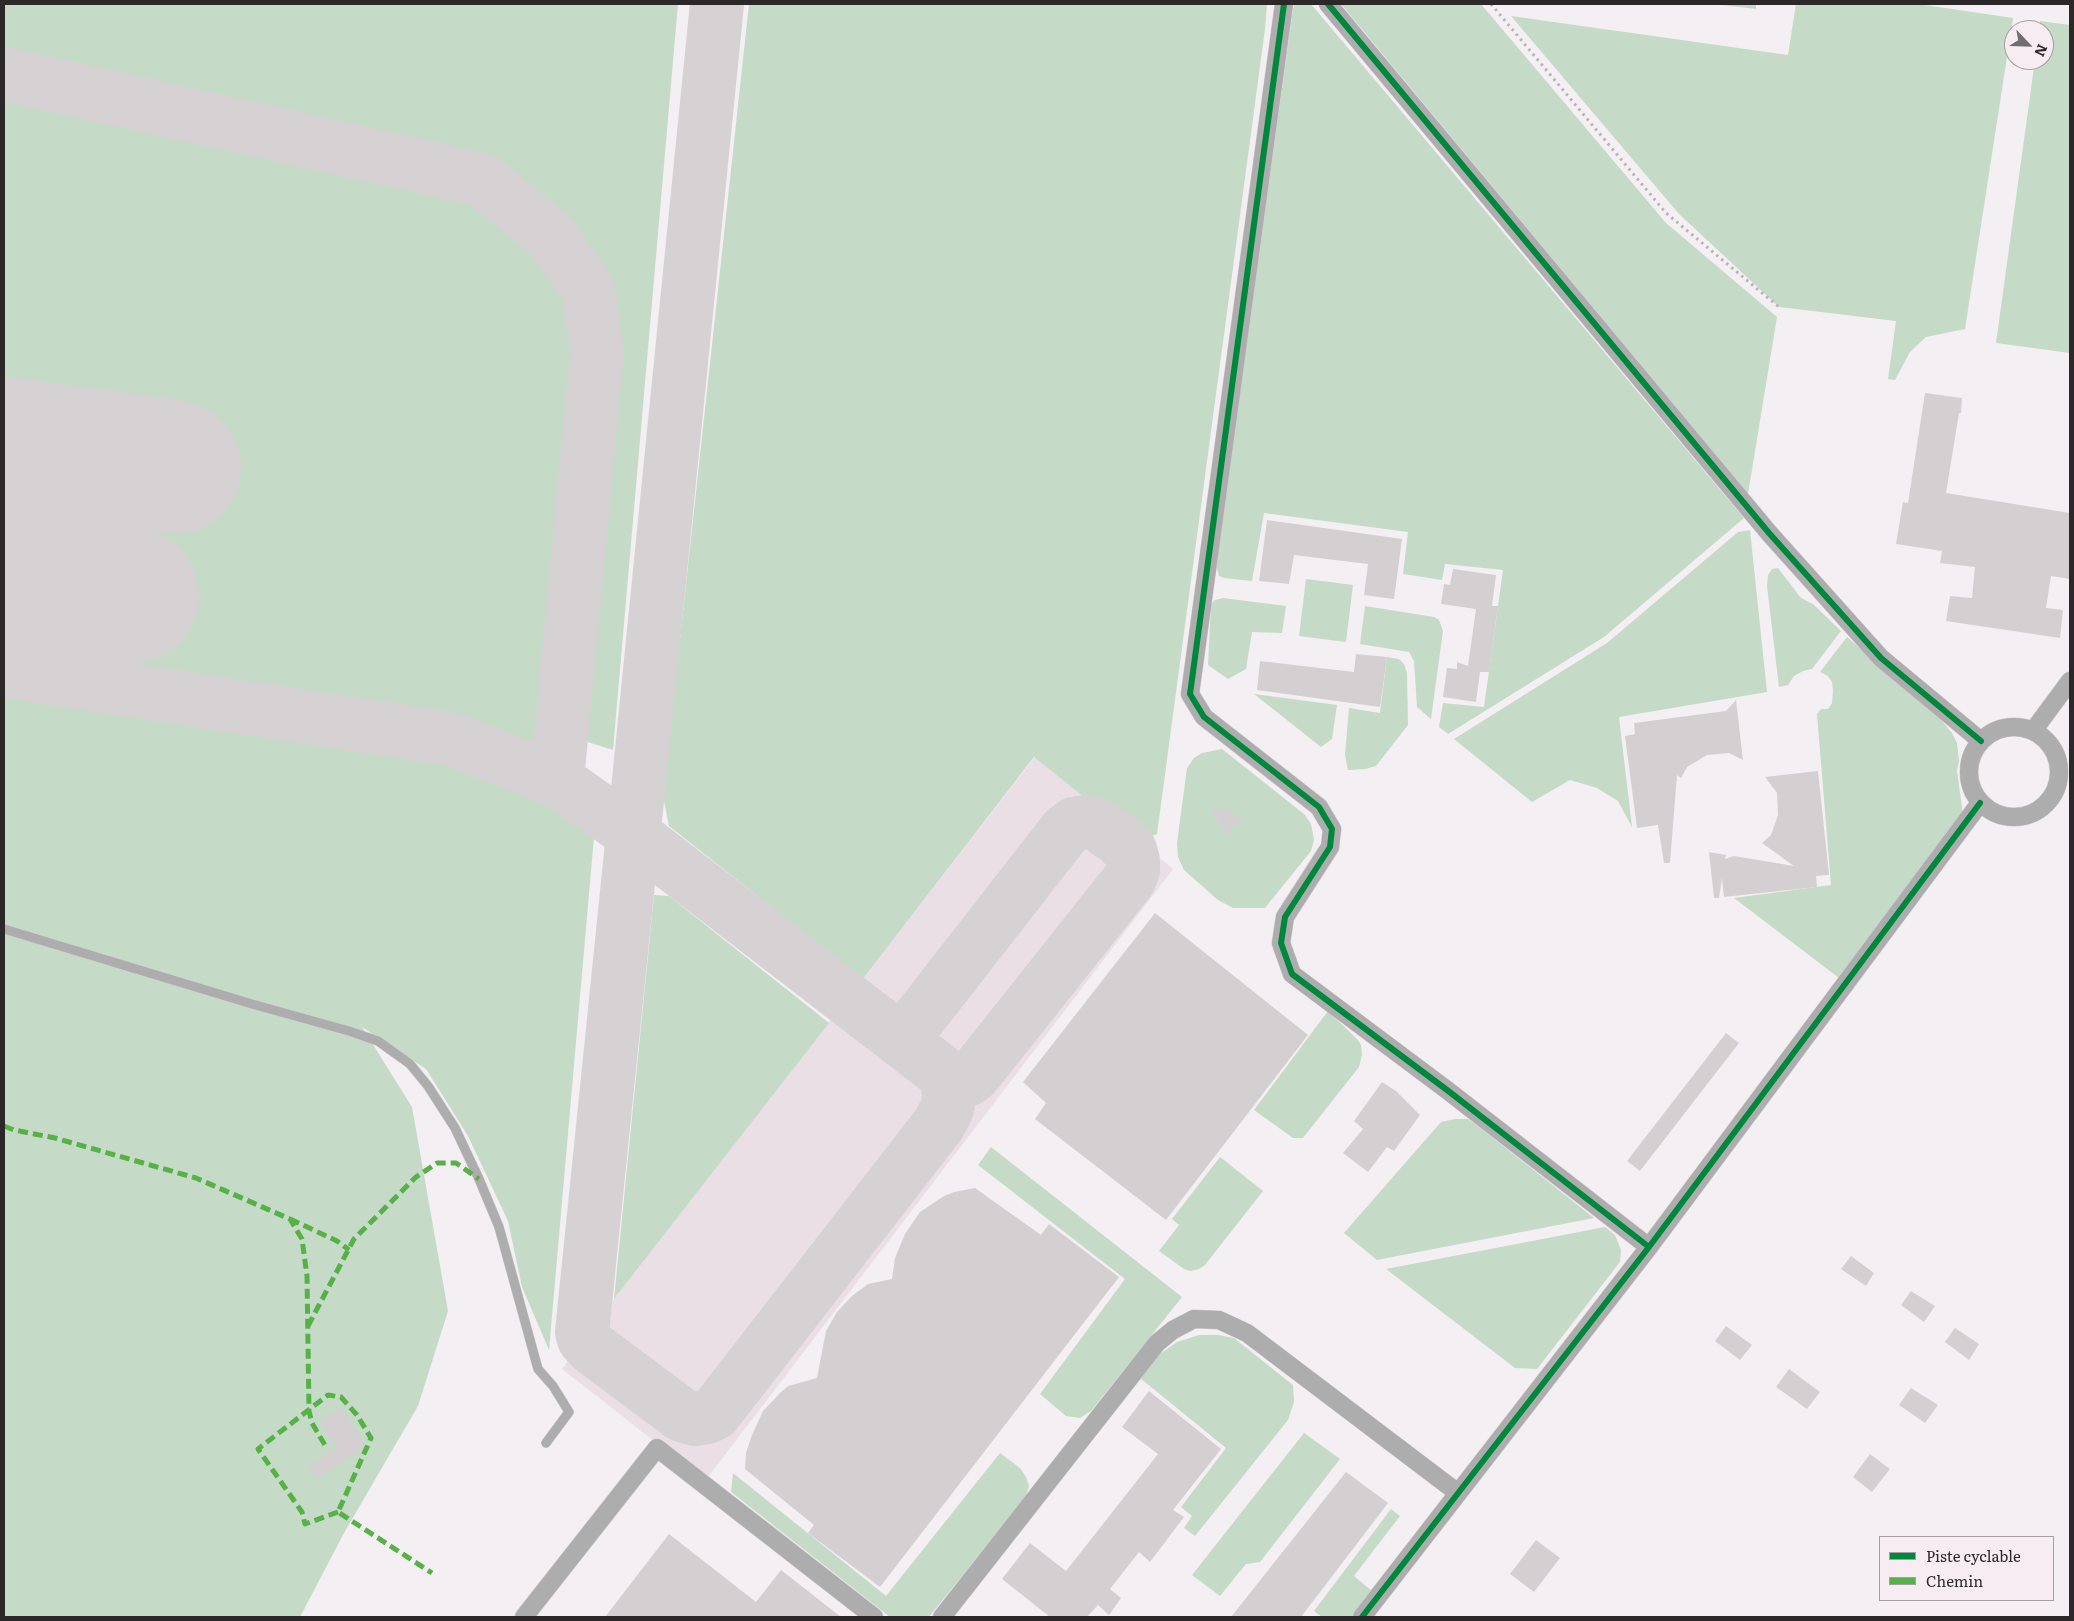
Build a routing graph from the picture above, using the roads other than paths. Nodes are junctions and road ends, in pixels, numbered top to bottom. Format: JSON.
{"nodes":[{"id":1,"x":1284,"y":4,"type":"edge"},
{"id":2,"x":1328,"y":4,"type":"edge"},
{"id":3,"x":2070,"y":681,"type":"edge"},
{"id":4,"x":2033,"y":731,"type":"junction"},
{"id":5,"x":1981,"y":741,"type":"junction"},
{"id":6,"x":2064,"y":768,"type":"edge"},
{"id":7,"x":1980,"y":803,"type":"junction"},
{"id":8,"x":4,"y":929,"type":"edge"},
{"id":9,"x":1649,"y":1247,"type":"junction"},
{"id":10,"x":546,"y":1444,"type":"dead end"},
{"id":11,"x":1458,"y":1493,"type":"junction"},
{"id":12,"x":524,"y":1617,"type":"edge"},
{"id":13,"x":874,"y":1617,"type":"edge"},
{"id":14,"x":942,"y":1617,"type":"edge"},
{"id":15,"x":1362,"y":1617,"type":"edge"}],
"edges":[{"from":1,"to":9,"type":"street"},
{"from":2,"to":5,"type":"street"},
{"from":3,"to":4,"type":"street"},
{"from":4,"to":5,"type":"street"},
{"from":4,"to":6,"type":"street"},
{"from":5,"to":7,"type":"street"},
{"from":6,"to":7,"type":"street"},
{"from":7,"to":9,"type":"street"},
{"from":8,"to":10,"type":"lane"},
{"from":9,"to":11,"type":"street"},
{"from":11,"to":14,"type":"street"},
{"from":11,"to":15,"type":"street"},
{"from":12,"to":13,"type":"street"}]}
